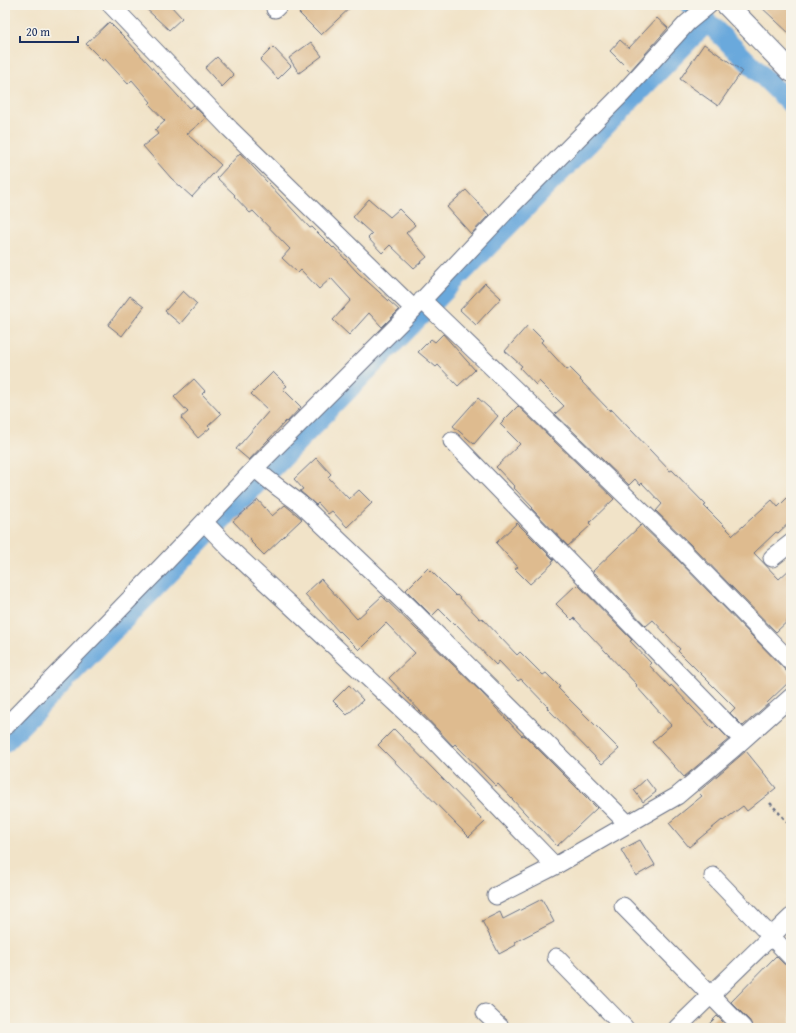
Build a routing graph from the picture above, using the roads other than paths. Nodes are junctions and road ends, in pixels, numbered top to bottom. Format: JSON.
{"nodes":[{"id":1,"x":112,"y":5,"type":"edge"},
{"id":2,"x":714,"y":5,"type":"edge"},
{"id":3,"x":789,"y":64,"type":"edge"},
{"id":4,"x":418,"y":304,"type":"junction"},
{"id":5,"x":452,"y":441,"type":"dead end"},
{"id":6,"x":262,"y":475,"type":"junction"},
{"id":7,"x":204,"y":522,"type":"junction"},
{"id":8,"x":791,"y":542,"type":"edge"},
{"id":9,"x":772,"y":558,"type":"dead end"},
{"id":10,"x":791,"y":662,"type":"edge"},
{"id":11,"x":791,"y":697,"type":"edge"},
{"id":12,"x":5,"y":727,"type":"edge"},
{"id":13,"x":743,"y":740,"type":"junction"},
{"id":14,"x":628,"y":824,"type":"junction"},
{"id":15,"x":555,"y":866,"type":"junction"},
{"id":16,"x":713,"y":876,"type":"dead end"},
{"id":17,"x":496,"y":896,"type":"dead end"},
{"id":18,"x":623,"y":906,"type":"dead end"},
{"id":19,"x":791,"y":917,"type":"edge"},
{"id":20,"x":772,"y":937,"type":"junction"},
{"id":21,"x":556,"y":957,"type":"dead end"},
{"id":22,"x":791,"y":957,"type":"edge"},
{"id":23,"x":712,"y":995,"type":"junction"},
{"id":24,"x":486,"y":1013,"type":"dead end"},
{"id":25,"x":501,"y":1028,"type":"edge"},
{"id":26,"x":625,"y":1028,"type":"edge"},
{"id":27,"x":677,"y":1028,"type":"edge"},
{"id":28,"x":744,"y":1028,"type":"edge"}],
"edges":[{"from":1,"to":4,"type":"street"},
{"from":2,"to":3,"type":"street"},
{"from":2,"to":4,"type":"street"},
{"from":4,"to":6,"type":"street"},
{"from":4,"to":10,"type":"street"},
{"from":5,"to":13,"type":"street"},
{"from":6,"to":7,"type":"street"},
{"from":6,"to":14,"type":"street"},
{"from":7,"to":12,"type":"street"},
{"from":7,"to":15,"type":"street"},
{"from":8,"to":9,"type":"street"},
{"from":11,"to":13,"type":"street"},
{"from":13,"to":14,"type":"street"},
{"from":14,"to":15,"type":"street"},
{"from":15,"to":17,"type":"street"},
{"from":16,"to":20,"type":"street"},
{"from":18,"to":23,"type":"street"},
{"from":19,"to":20,"type":"street"},
{"from":20,"to":22,"type":"street"},
{"from":20,"to":23,"type":"street"},
{"from":21,"to":26,"type":"street"},
{"from":23,"to":27,"type":"street"},
{"from":23,"to":28,"type":"street"},
{"from":24,"to":25,"type":"street"}]}
